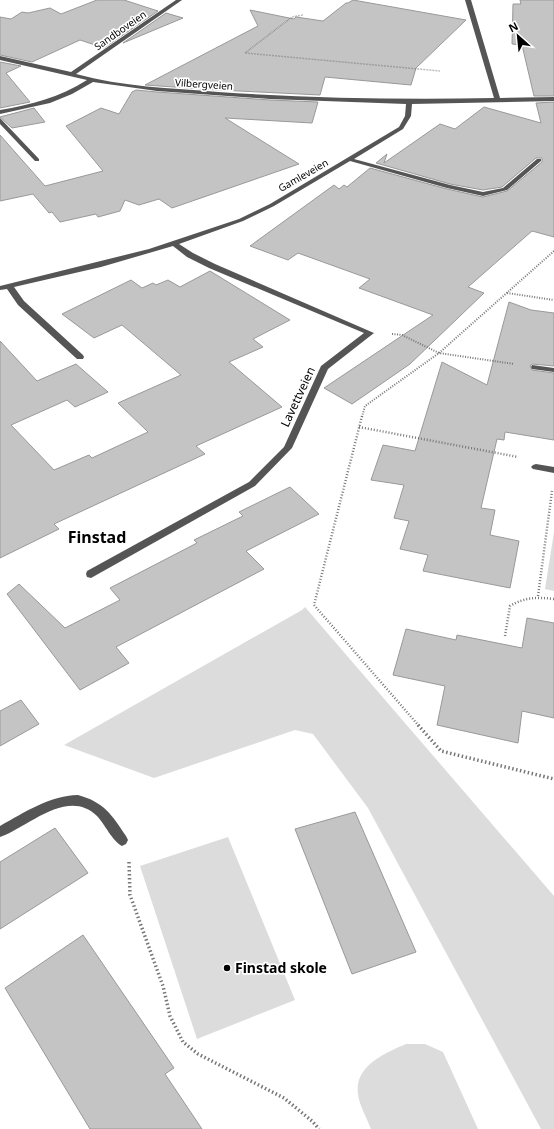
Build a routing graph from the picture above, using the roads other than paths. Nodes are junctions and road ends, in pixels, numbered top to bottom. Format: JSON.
{"nodes":[{"id":1,"x":179,"y":0,"type":"edge"},
{"id":2,"x":468,"y":0,"type":"edge"},
{"id":3,"x":0,"y":58,"type":"edge"},
{"id":4,"x":72,"y":74,"type":"junction"},
{"id":5,"x":92,"y":80,"type":"junction"},
{"id":6,"x":497,"y":99,"type":"junction"},
{"id":7,"x":554,"y":99,"type":"edge"},
{"id":8,"x":409,"y":102,"type":"junction"},
{"id":9,"x":0,"y":112,"type":"edge"},
{"id":10,"x":0,"y":120,"type":"edge"},
{"id":11,"x":349,"y":159,"type":"junction"},
{"id":12,"x":37,"y":160,"type":"dead end"},
{"id":13,"x":539,"y":160,"type":"dead end"},
{"id":14,"x":174,"y":244,"type":"junction"},
{"id":15,"x":9,"y":286,"type":"junction"},
{"id":16,"x":0,"y":288,"type":"edge"},
{"id":17,"x":80,"y":357,"type":"dead end"},
{"id":18,"x":535,"y":367,"type":"road end"},
{"id":19,"x":554,"y":370,"type":"edge"},
{"id":20,"x":536,"y":467,"type":"road end"},
{"id":21,"x":554,"y":470,"type":"edge"},
{"id":22,"x":91,"y":574,"type":"dead end"},
{"id":23,"x":0,"y":832,"type":"edge"},
{"id":24,"x":122,"y":840,"type":"road end"}],
"edges":[{"from":1,"to":4,"type":"street","name":"Sandboveien"},
{"from":2,"to":6,"type":"street"},
{"from":3,"to":4,"type":"street","name":"Vilbergveien"},
{"from":4,"to":5,"type":"street","name":"Vilbergveien"},
{"from":5,"to":8,"type":"street","name":"Vilbergveien"},
{"from":5,"to":9,"type":"street"},
{"from":6,"to":7,"type":"street"},
{"from":6,"to":8,"type":"street"},
{"from":8,"to":11,"type":"street","name":"Gamleveien"},
{"from":10,"to":12,"type":"street"},
{"from":11,"to":13,"type":"street"},
{"from":11,"to":14,"type":"street","name":"Gamleveien"},
{"from":14,"to":15,"type":"street","name":"Gamleveien"},
{"from":14,"to":22,"type":"street","name":"Lavettveien"},
{"from":15,"to":16,"type":"street","name":"Gamleveien"},
{"from":15,"to":17,"type":"street"},
{"from":18,"to":19,"type":"street"},
{"from":20,"to":21,"type":"street"},
{"from":23,"to":24,"type":"street"}]}
